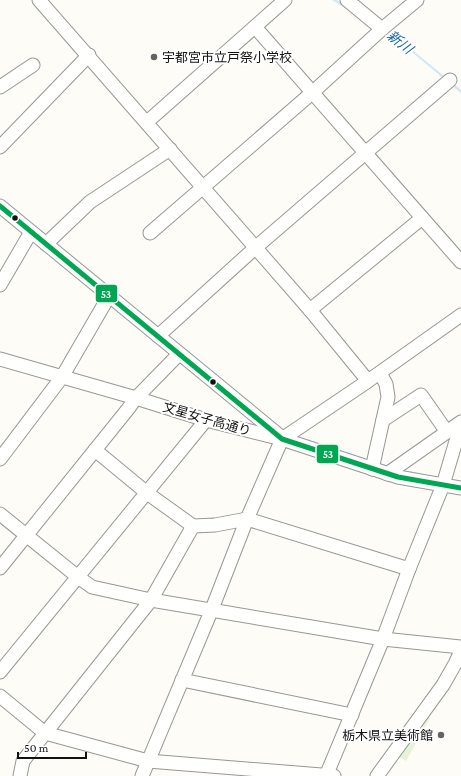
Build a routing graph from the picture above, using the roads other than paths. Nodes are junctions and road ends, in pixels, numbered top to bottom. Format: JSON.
{"nodes":[{"id":1,"x":39,"y":0,"type":"edge"},
{"id":2,"x":285,"y":0,"type":"edge"},
{"id":3,"x":347,"y":0,"type":"edge"},
{"id":4,"x":417,"y":0,"type":"edge"},
{"id":5,"x":255,"y":27,"type":"junction"},
{"id":6,"x":382,"y":29,"type":"junction"},
{"id":7,"x":89,"y":55,"type":"junction"},
{"id":8,"x":33,"y":65,"type":"dead end"},
{"id":9,"x":450,"y":80,"type":"dead end"},
{"id":10,"x":0,"y":87,"type":"edge"},
{"id":11,"x":313,"y":92,"type":"junction"},
{"id":12,"x":147,"y":122,"type":"junction"},
{"id":13,"x":0,"y":147,"type":"edge"},
{"id":14,"x":170,"y":149,"type":"junction"},
{"id":15,"x":366,"y":153,"type":"junction"},
{"id":16,"x":202,"y":187,"type":"junction"},
{"id":17,"x":0,"y":206,"type":"edge"},
{"id":18,"x":422,"y":218,"type":"junction"},
{"id":19,"x":31,"y":232,"type":"junction"},
{"id":20,"x":150,"y":233,"type":"dead end"},
{"id":21,"x":46,"y":244,"type":"junction"},
{"id":22,"x":255,"y":248,"type":"junction"},
{"id":23,"x":461,"y":262,"type":"edge"},
{"id":24,"x":0,"y":285,"type":"edge"},
{"id":25,"x":109,"y":296,"type":"junction"},
{"id":26,"x":310,"y":310,"type":"junction"},
{"id":27,"x":461,"y":315,"type":"edge"},
{"id":28,"x":158,"y":336,"type":"junction"},
{"id":29,"x":179,"y":354,"type":"junction"},
{"id":30,"x":0,"y":359,"type":"edge"},
{"id":31,"x":380,"y":373,"type":"junction"},
{"id":32,"x":62,"y":377,"type":"junction"},
{"id":33,"x":368,"y":381,"type":"junction"},
{"id":34,"x":136,"y":398,"type":"junction"},
{"id":35,"x":206,"y":420,"type":"junction"},
{"id":36,"x":383,"y":420,"type":"junction"},
{"id":37,"x":461,"y":423,"type":"edge"},
{"id":38,"x":447,"y":432,"type":"junction"},
{"id":39,"x":282,"y":439,"type":"junction"},
{"id":40,"x":95,"y":450,"type":"junction"},
{"id":41,"x":1,"y":455,"type":"edge"},
{"id":42,"x":372,"y":469,"type":"junction"},
{"id":43,"x":387,"y":474,"type":"junction"},
{"id":44,"x":443,"y":485,"type":"junction"},
{"id":45,"x":461,"y":488,"type":"edge"},
{"id":46,"x":147,"y":492,"type":"junction"},
{"id":47,"x":0,"y":514,"type":"edge"},
{"id":48,"x":247,"y":519,"type":"junction"},
{"id":49,"x":193,"y":526,"type":"junction"},
{"id":50,"x":27,"y":535,"type":"junction"},
{"id":51,"x":0,"y":568,"type":"edge"},
{"id":52,"x":409,"y":569,"type":"junction"},
{"id":53,"x":78,"y":577,"type":"junction"},
{"id":54,"x":151,"y":600,"type":"junction"},
{"id":55,"x":212,"y":609,"type":"junction"},
{"id":56,"x":383,"y":639,"type":"junction"},
{"id":57,"x":461,"y":647,"type":"edge"},
{"id":58,"x":461,"y":651,"type":"edge"},
{"id":59,"x":0,"y":672,"type":"edge"},
{"id":60,"x":182,"y":680,"type":"junction"},
{"id":61,"x":0,"y":696,"type":"edge"},
{"id":62,"x":352,"y":714,"type":"junction"},
{"id":63,"x":44,"y":733,"type":"junction"},
{"id":64,"x":148,"y":761,"type":"junction"},
{"id":65,"x":20,"y":776,"type":"edge"},
{"id":66,"x":142,"y":776,"type":"edge"},
{"id":67,"x":329,"y":776,"type":"edge"},
{"id":68,"x":377,"y":776,"type":"edge"}],
"edges":[{"from":1,"to":7,"type":"street"},
{"from":2,"to":5,"type":"street"},
{"from":3,"to":6,"type":"street"},
{"from":4,"to":6,"type":"street"},
{"from":5,"to":11,"type":"street"},
{"from":5,"to":12,"type":"street"},
{"from":6,"to":11,"type":"street"},
{"from":7,"to":12,"type":"street"},
{"from":7,"to":13,"type":"street"},
{"from":8,"to":10,"type":"street"},
{"from":9,"to":15,"type":"street"},
{"from":11,"to":15,"type":"street"},
{"from":11,"to":16,"type":"street"},
{"from":12,"to":14,"type":"street"},
{"from":14,"to":16,"type":"street"},
{"from":14,"to":21,"type":"street"},
{"from":15,"to":18,"type":"street"},
{"from":15,"to":22,"type":"street"},
{"from":16,"to":20,"type":"street"},
{"from":16,"to":22,"type":"street"},
{"from":17,"to":19,"type":"street"},
{"from":18,"to":23,"type":"street"},
{"from":18,"to":26,"type":"street"},
{"from":19,"to":21,"type":"street"},
{"from":19,"to":24,"type":"street"},
{"from":21,"to":25,"type":"street"},
{"from":22,"to":26,"type":"street"},
{"from":22,"to":28,"type":"street"},
{"from":25,"to":28,"type":"street"},
{"from":25,"to":32,"type":"street"},
{"from":26,"to":33,"type":"street"},
{"from":27,"to":31,"type":"street"},
{"from":28,"to":29,"type":"street"},
{"from":29,"to":34,"type":"street"},
{"from":29,"to":39,"type":"street"},
{"from":30,"to":32,"type":"street","name":"文星女子高通り"},
{"from":31,"to":33,"type":"street"},
{"from":31,"to":36,"type":"street"},
{"from":32,"to":34,"type":"street","name":"文星女子高通り"},
{"from":32,"to":41,"type":"street"},
{"from":33,"to":39,"type":"street"},
{"from":34,"to":35,"type":"street","name":"文星女子高通り"},
{"from":34,"to":40,"type":"street"},
{"from":35,"to":39,"type":"street","name":"文星女子高通り"},
{"from":35,"to":46,"type":"street"},
{"from":36,"to":38,"type":"street"},
{"from":36,"to":42,"type":"street"},
{"from":37,"to":38,"type":"street"},
{"from":37,"to":44,"type":"street"},
{"from":38,"to":43,"type":"street"},
{"from":39,"to":42,"type":"street","name":"文星女子高通り"},
{"from":39,"to":48,"type":"street"},
{"from":40,"to":46,"type":"street"},
{"from":40,"to":50,"type":"street"},
{"from":42,"to":43,"type":"street","name":"文星女子高通り"},
{"from":43,"to":44,"type":"street","name":"文星女子高通り"},
{"from":44,"to":45,"type":"street","name":"文星女子高通り"},
{"from":44,"to":52,"type":"street"},
{"from":46,"to":49,"type":"street"},
{"from":46,"to":53,"type":"street"},
{"from":47,"to":50,"type":"street"},
{"from":48,"to":49,"type":"street"},
{"from":48,"to":52,"type":"street"},
{"from":48,"to":55,"type":"street"},
{"from":49,"to":54,"type":"street"},
{"from":50,"to":51,"type":"street"},
{"from":50,"to":53,"type":"street"},
{"from":52,"to":56,"type":"street"},
{"from":53,"to":54,"type":"street"},
{"from":53,"to":59,"type":"street"},
{"from":54,"to":55,"type":"street"},
{"from":54,"to":63,"type":"street"},
{"from":55,"to":56,"type":"street"},
{"from":55,"to":60,"type":"street"},
{"from":56,"to":57,"type":"street"},
{"from":56,"to":62,"type":"street"},
{"from":58,"to":68,"type":"street"},
{"from":60,"to":62,"type":"street"},
{"from":60,"to":64,"type":"street"},
{"from":61,"to":63,"type":"street"},
{"from":62,"to":67,"type":"street"},
{"from":63,"to":64,"type":"street"},
{"from":63,"to":65,"type":"street"},
{"from":64,"to":66,"type":"street"},
{"from":64,"to":67,"type":"street"}]}
